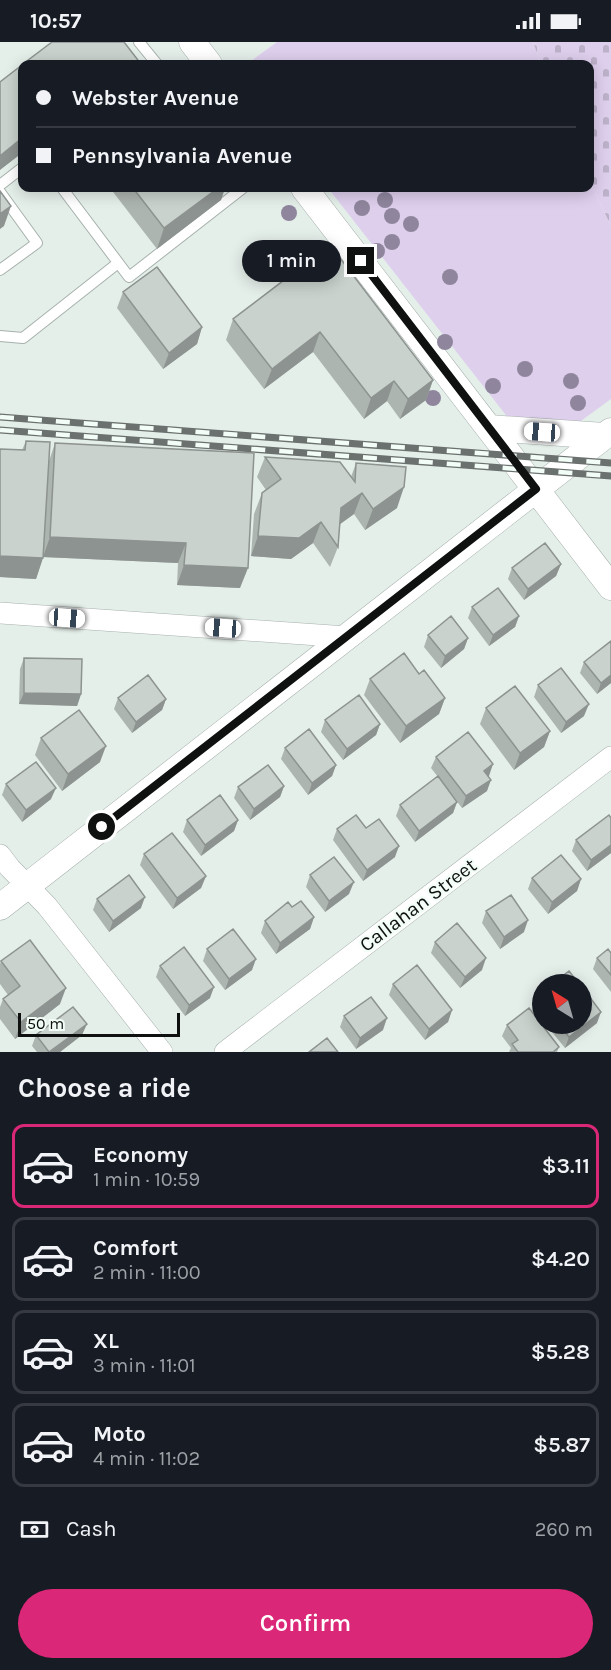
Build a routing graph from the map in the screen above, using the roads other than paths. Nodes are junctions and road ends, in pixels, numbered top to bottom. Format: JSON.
{"nodes":[{"id":1,"x":139,"y":42,"type":"edge"},
{"id":2,"x":192,"y":42,"type":"edge"},
{"id":3,"x":154,"y":60,"type":"edge"},
{"id":4,"x":206,"y":60,"type":"edge"},
{"id":5,"x":18,"y":171,"type":"edge"},
{"id":6,"x":0,"y":185,"type":"edge"},
{"id":7,"x":0,"y":192,"type":"edge"},
{"id":8,"x":65,"y":192,"type":"edge"},
{"id":9,"x":238,"y":192,"type":"edge"},
{"id":10,"x":307,"y":192,"type":"edge"},
{"id":11,"x":118,"y":263,"type":"junction"},
{"id":12,"x":0,"y":270,"type":"edge"},
{"id":13,"x":0,"y":336,"type":"edge"},
{"id":14,"x":489,"y":428,"type":"junction"},
{"id":15,"x":607,"y":433,"type":"edge"},
{"id":16,"x":536,"y":489,"type":"junction"},
{"id":17,"x":611,"y":586,"type":"edge"},
{"id":18,"x":0,"y":613,"type":"edge"},
{"id":19,"x":347,"y":637,"type":"junction"},
{"id":20,"x":611,"y":757,"type":"edge"},
{"id":21,"x":0,"y":855,"type":"edge"},
{"id":22,"x":27,"y":886,"type":"junction"},
{"id":23,"x":0,"y":907,"type":"edge"},
{"id":24,"x":162,"y":1052,"type":"edge"},
{"id":25,"x":225,"y":1052,"type":"edge"}],
"edges":[{"from":1,"to":3,"type":"lane"},
{"from":2,"to":4,"type":"street"},
{"from":5,"to":6,"type":"lane"},
{"from":7,"to":12,"type":"lane"},
{"from":8,"to":11,"type":"lane"},
{"from":9,"to":11,"type":"lane"},
{"from":10,"to":14,"type":"street"},
{"from":11,"to":13,"type":"lane"},
{"from":14,"to":15,"type":"street"},
{"from":14,"to":16,"type":"street"},
{"from":15,"to":16,"type":"street"},
{"from":16,"to":17,"type":"street"},
{"from":16,"to":19,"type":"street"},
{"from":18,"to":19,"type":"street"},
{"from":19,"to":22,"type":"street"},
{"from":20,"to":25,"type":"street","name":"Callahan Street"},
{"from":21,"to":22,"type":"street"},
{"from":22,"to":23,"type":"street"},
{"from":22,"to":24,"type":"street"}]}
